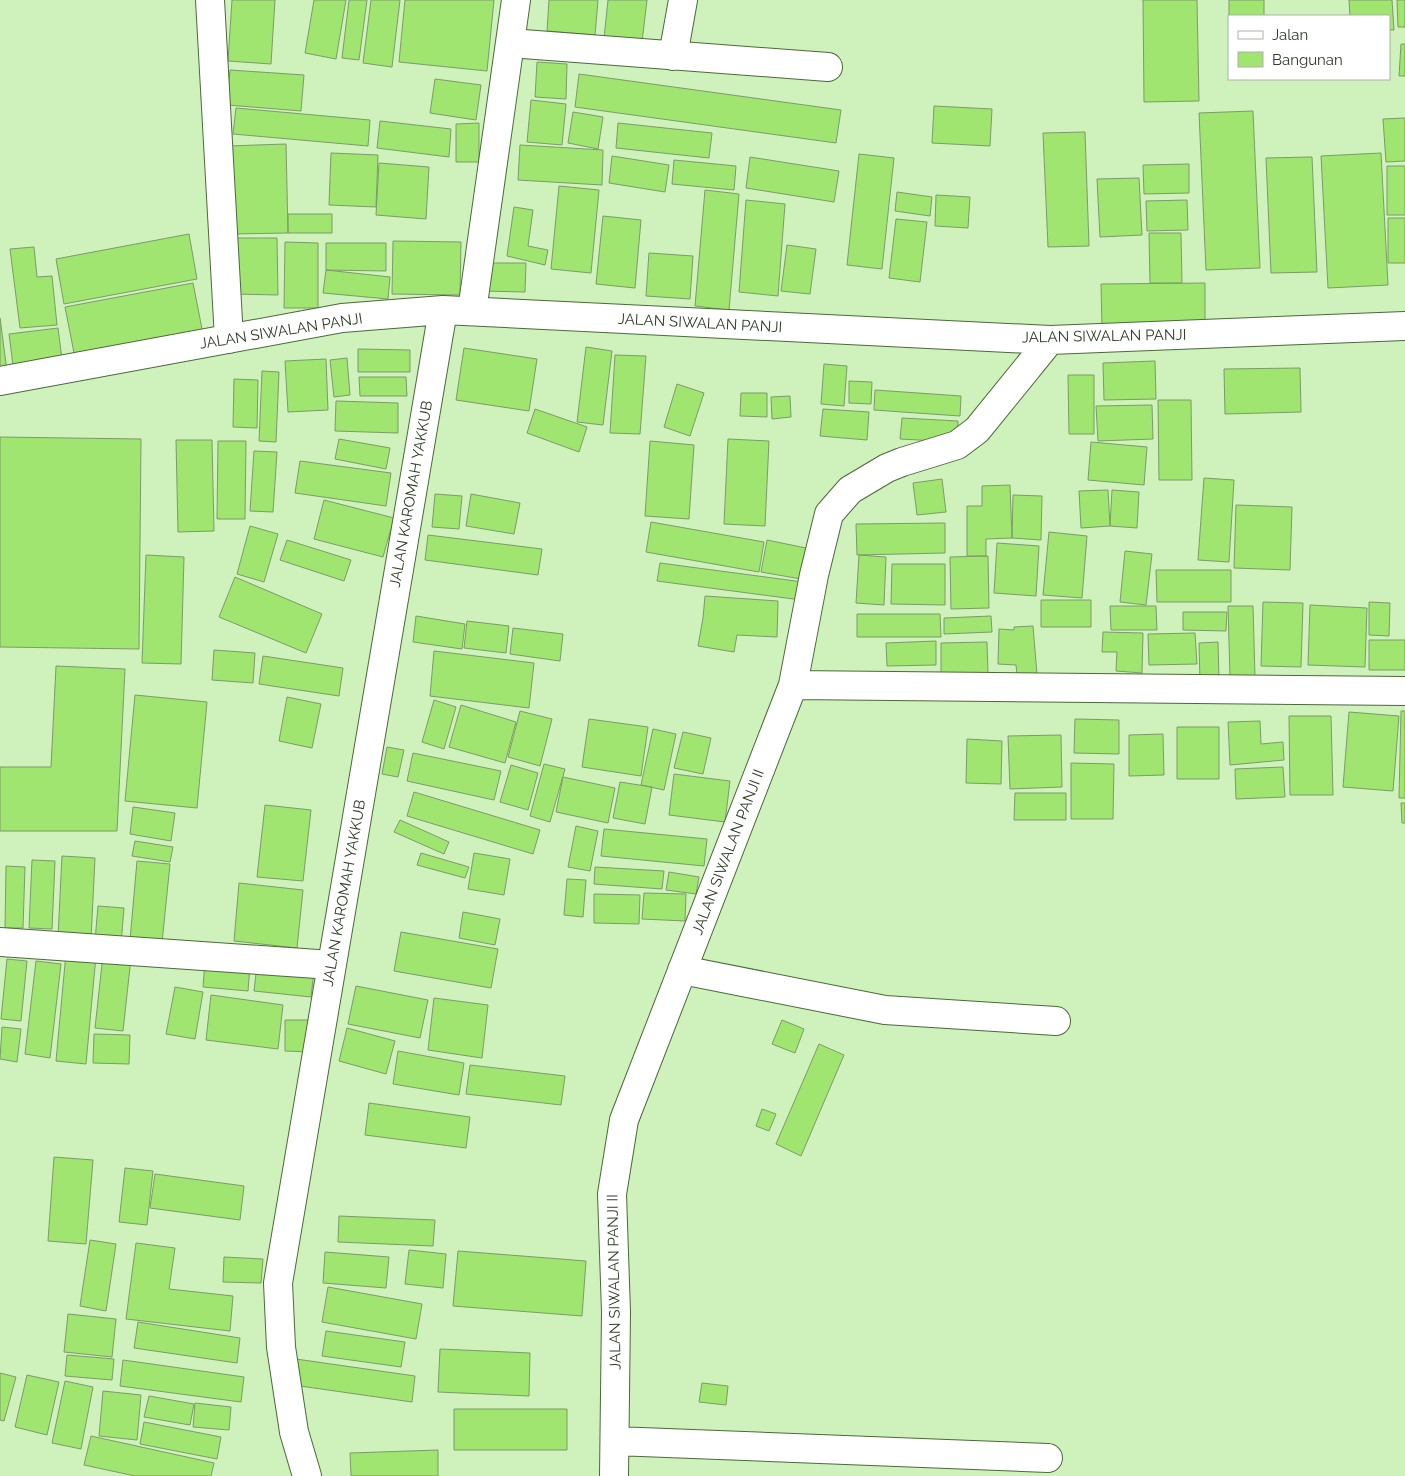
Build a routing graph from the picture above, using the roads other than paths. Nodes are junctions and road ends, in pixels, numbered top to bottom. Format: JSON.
{"nodes":[{"id":1,"x":210,"y":0,"type":"edge"},
{"id":2,"x":516,"y":0,"type":"edge"},
{"id":3,"x":683,"y":0,"type":"edge"},
{"id":4,"x":510,"y":43,"type":"junction"},
{"id":5,"x":673,"y":56,"type":"junction"},
{"id":6,"x":828,"y":67,"type":"dead end"},
{"id":7,"x":443,"y":310,"type":"junction"},
{"id":8,"x":472,"y":311,"type":"junction"},
{"id":9,"x":1405,"y":326,"type":"edge"},
{"id":10,"x":229,"y":339,"type":"junction"},
{"id":11,"x":1050,"y":340,"type":"junction"},
{"id":12,"x":0,"y":381,"type":"edge"},
{"id":13,"x":793,"y":685,"type":"junction"},
{"id":14,"x":1405,"y":690,"type":"edge"},
{"id":15,"x":0,"y":942,"type":"edge"},
{"id":16,"x":332,"y":965,"type":"junction"},
{"id":17,"x":682,"y":970,"type":"junction"},
{"id":18,"x":1056,"y":1021,"type":"dead end"},
{"id":19,"x":615,"y":1441,"type":"junction"},
{"id":20,"x":1048,"y":1458,"type":"dead end"},
{"id":21,"x":307,"y":1476,"type":"edge"},
{"id":22,"x":614,"y":1476,"type":"edge"}],
"edges":[{"from":1,"to":10,"type":"street"},
{"from":2,"to":4,"type":"street"},
{"from":3,"to":5,"type":"street"},
{"from":4,"to":5,"type":"street"},
{"from":4,"to":8,"type":"street"},
{"from":5,"to":6,"type":"street"},
{"from":7,"to":8,"type":"street","name":"JALAN SIWALAN PANJI"},
{"from":7,"to":10,"type":"street","name":"JALAN SIWALAN PANJI"},
{"from":7,"to":16,"type":"street","name":"JALAN KAROMAH YAKKUB"},
{"from":8,"to":11,"type":"street","name":"JALAN SIWALAN PANJI"},
{"from":9,"to":11,"type":"street","name":"JALAN SIWALAN PANJI"},
{"from":10,"to":12,"type":"street","name":"JALAN SIWALAN PANJI"},
{"from":11,"to":13,"type":"street","name":"JALAN SIWALAN PANJI II"},
{"from":13,"to":14,"type":"street"},
{"from":13,"to":17,"type":"street","name":"JALAN SIWALAN PANJI II"},
{"from":15,"to":16,"type":"street"},
{"from":16,"to":21,"type":"street","name":"JALAN KAROMAH YAKKUB"},
{"from":17,"to":18,"type":"street"},
{"from":17,"to":19,"type":"street","name":"JALAN SIWALAN PANJI II"},
{"from":19,"to":20,"type":"street"},
{"from":19,"to":22,"type":"street","name":"JALAN SIWALAN PANJI II"}]}
